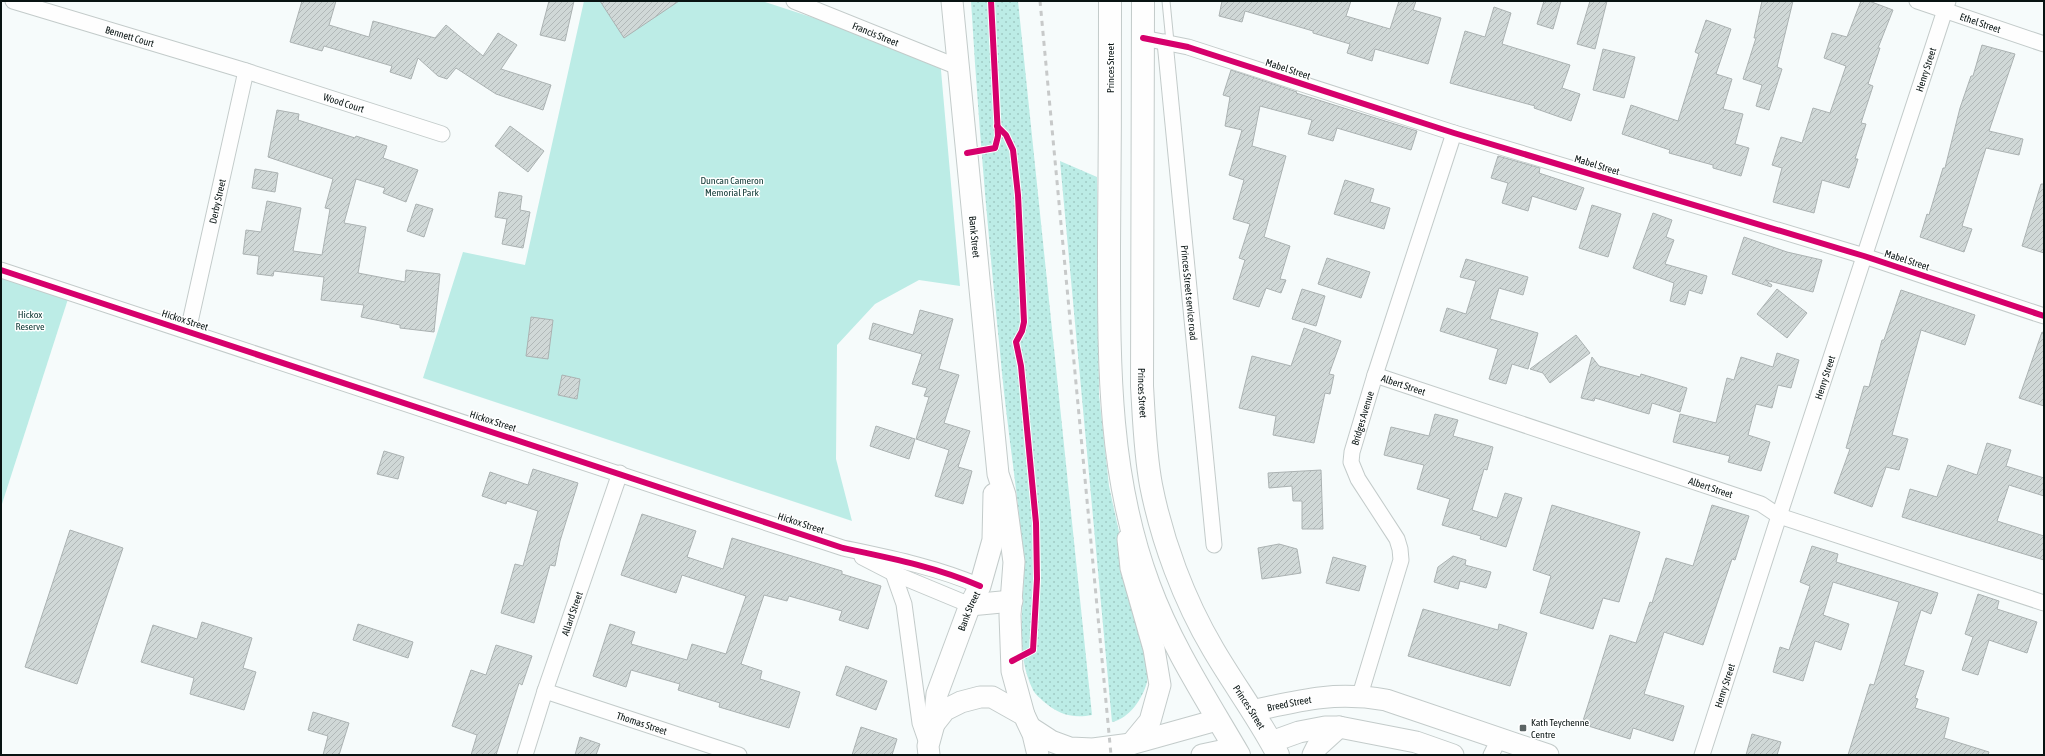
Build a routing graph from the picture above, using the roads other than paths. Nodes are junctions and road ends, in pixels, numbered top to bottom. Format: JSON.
{"nodes":[{"id":1,"x":13,"y":1,"type":"edge"},
{"id":2,"x":794,"y":1,"type":"edge"},
{"id":3,"x":952,"y":1,"type":"edge"},
{"id":4,"x":1110,"y":1,"type":"edge"},
{"id":5,"x":1143,"y":1,"type":"edge"},
{"id":6,"x":1166,"y":1,"type":"edge"},
{"id":7,"x":1917,"y":1,"type":"edge"},
{"id":8,"x":1947,"y":6,"type":"edge"},
{"id":9,"x":1110,"y":36,"type":"junction"},
{"id":10,"x":1143,"y":38,"type":"junction"},
{"id":11,"x":1167,"y":42,"type":"junction"},
{"id":12,"x":2044,"y":44,"type":"edge"},
{"id":13,"x":958,"y":66,"type":"junction"},
{"id":14,"x":246,"y":71,"type":"junction"},
{"id":15,"x":1454,"y":133,"type":"junction"},
{"id":16,"x":442,"y":134,"type":"dead end"},
{"id":17,"x":1864,"y":256,"type":"junction"},
{"id":18,"x":1,"y":270,"type":"edge"},
{"id":19,"x":2044,"y":316,"type":"edge"},
{"id":20,"x":188,"y":331,"type":"junction"},
{"id":21,"x":1375,"y":375,"type":"junction"},
{"id":22,"x":620,"y":473,"type":"junction"},
{"id":23,"x":998,"y":474,"type":"junction"},
{"id":24,"x":1122,"y":493,"type":"junction"},
{"id":25,"x":1779,"y":516,"type":"junction"},
{"id":26,"x":1214,"y":545,"type":"dead end"},
{"id":27,"x":843,"y":548,"type":"junction"},
{"id":28,"x":901,"y":560,"type":"junction"},
{"id":29,"x":893,"y":573,"type":"junction"},
{"id":30,"x":980,"y":586,"type":"junction"},
{"id":31,"x":1012,"y":601,"type":"junction"},
{"id":32,"x":2044,"y":603,"type":"edge"},
{"id":33,"x":970,"y":605,"type":"junction"},
{"id":34,"x":545,"y":691,"type":"junction"},
{"id":35,"x":1360,"y":695,"type":"junction"},
{"id":36,"x":1252,"y":711,"type":"junction"},
{"id":37,"x":1217,"y":720,"type":"junction"},
{"id":38,"x":1027,"y":722,"type":"junction"},
{"id":39,"x":934,"y":724,"type":"junction"},
{"id":40,"x":1339,"y":727,"type":"junction"},
{"id":41,"x":1131,"y":744,"type":"junction"},
{"id":42,"x":1495,"y":747,"type":"edge"},
{"id":43,"x":1275,"y":748,"type":"edge"},
{"id":44,"x":929,"y":750,"type":"edge"},
{"id":45,"x":1237,"y":752,"type":"edge"},
{"id":46,"x":525,"y":755,"type":"edge"},
{"id":47,"x":739,"y":755,"type":"edge"},
{"id":48,"x":1038,"y":755,"type":"edge"},
{"id":49,"x":1202,"y":755,"type":"edge"},
{"id":50,"x":1313,"y":755,"type":"edge"},
{"id":51,"x":1453,"y":755,"type":"edge"},
{"id":52,"x":1548,"y":755,"type":"edge"},
{"id":53,"x":1702,"y":755,"type":"edge"}],
"edges":[{"from":1,"to":14,"type":"street","name":"Bennett Court"},
{"from":2,"to":13,"type":"street","name":"Francis Street"},
{"from":3,"to":13,"type":"main road","name":"Bank Street"},
{"from":4,"to":9,"type":"highway","name":"Princes Street"},
{"from":5,"to":10,"type":"highway","name":"Princes Street"},
{"from":6,"to":11,"type":"lane","name":"Princes Street service road"},
{"from":7,"to":8,"type":"street","name":"Ethel Street"},
{"from":8,"to":12,"type":"street","name":"Ethel Street"},
{"from":8,"to":17,"type":"street","name":"Henry Street"},
{"from":9,"to":10,"type":"highway"},
{"from":9,"to":24,"type":"highway","name":"Princes Street"},
{"from":10,"to":11,"type":"street","name":"Mabel Street"},
{"from":10,"to":36,"type":"highway","name":"Princes Street"},
{"from":11,"to":15,"type":"street","name":"Mabel Street"},
{"from":11,"to":26,"type":"street","name":"Princes Street service road"},
{"from":13,"to":23,"type":"main road","name":"Bank Street"},
{"from":14,"to":16,"type":"street","name":"Wood Court"},
{"from":14,"to":20,"type":"street","name":"Derby Street"},
{"from":15,"to":17,"type":"street","name":"Mabel Street"},
{"from":15,"to":21,"type":"street","name":"Bridges Avenue"},
{"from":17,"to":19,"type":"street","name":"Mabel Street"},
{"from":17,"to":25,"type":"street","name":"Henry Street"},
{"from":18,"to":20,"type":"street","name":"Hickox Street"},
{"from":20,"to":22,"type":"street","name":"Hickox Street"},
{"from":21,"to":25,"type":"street","name":"Albert Street"},
{"from":21,"to":35,"type":"street","name":"Bridges Avenue"},
{"from":22,"to":27,"type":"street","name":"Hickox Street"},
{"from":22,"to":34,"type":"street","name":"Allard Street"},
{"from":23,"to":30,"type":"main road","name":"Bank Street"},
{"from":23,"to":31,"type":"main road","name":"Bank Street"},
{"from":24,"to":37,"type":"highway","name":"Princes Street"},
{"from":24,"to":41,"type":"main road"},
{"from":25,"to":32,"type":"street","name":"Albert Street"},
{"from":25,"to":53,"type":"street","name":"Henry Street"},
{"from":27,"to":28,"type":"street","name":"Hickox Street"},
{"from":27,"to":29,"type":"street","name":"Hickox Street"},
{"from":28,"to":29,"type":"street"},
{"from":28,"to":30,"type":"street","name":"Hickox Street"},
{"from":29,"to":33,"type":"street","name":"Hickox Street"},
{"from":29,"to":44,"type":"street"},
{"from":30,"to":31,"type":"main road","name":"Hickox Street"},
{"from":30,"to":33,"type":"main road","name":"Bank Street"},
{"from":31,"to":33,"type":"main road","name":"Hickox Street"},
{"from":31,"to":38,"type":"main road","name":"Bank Street"},
{"from":33,"to":39,"type":"main road","name":"Bank Street"},
{"from":34,"to":46,"type":"street","name":"Allard Street"},
{"from":34,"to":47,"type":"street","name":"Thomas Street"},
{"from":35,"to":36,"type":"main road","name":"Breed Street"},
{"from":35,"to":42,"type":"main road","name":"Breed Street"},
{"from":36,"to":37,"type":"highway","name":"Breed Street"},
{"from":36,"to":43,"type":"highway","name":"Princes Street"},
{"from":37,"to":41,"type":"main road","name":"Breed Street"},
{"from":37,"to":45,"type":"highway","name":"Princes Street"},
{"from":38,"to":39,"type":"main road","name":"Breed Street"},
{"from":38,"to":41,"type":"main road","name":"Breed Street"},
{"from":38,"to":48,"type":"main road","name":"Bank Street"},
{"from":39,"to":44,"type":"main road","name":"Bank Street"},
{"from":40,"to":43,"type":"main road"},
{"from":40,"to":50,"type":"main road"},
{"from":40,"to":51,"type":"main road"},
{"from":42,"to":52,"type":"main road","name":"Breed Street"},
{"from":43,"to":45,"type":"highway"},
{"from":45,"to":49,"type":"main road"}]}
